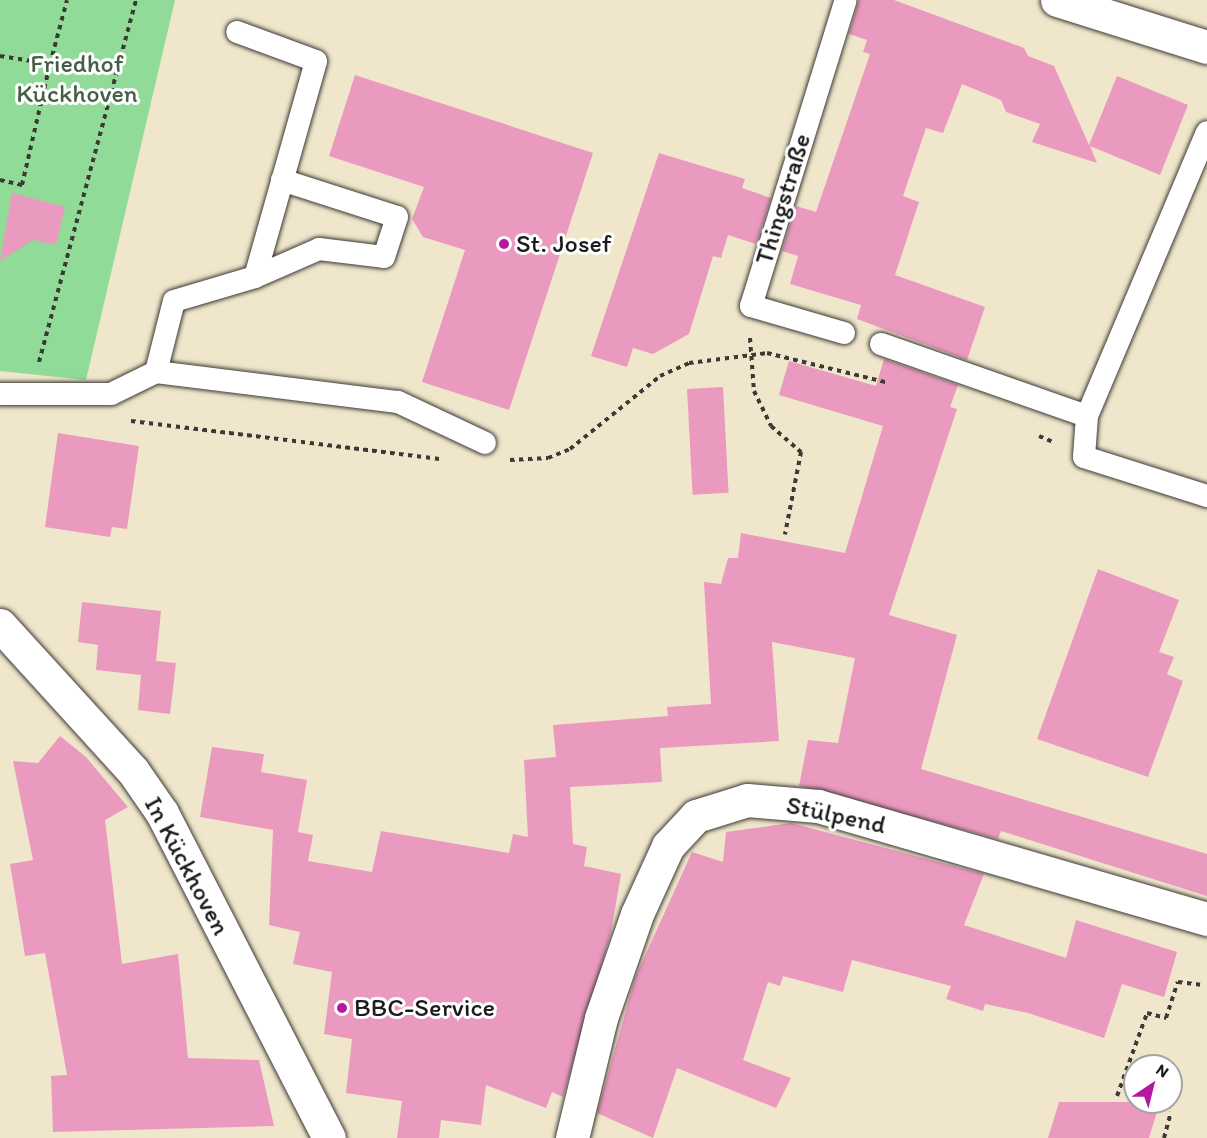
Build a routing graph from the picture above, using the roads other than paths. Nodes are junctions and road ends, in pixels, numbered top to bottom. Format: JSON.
{"nodes":[{"id":1,"x":846,"y":0,"type":"edge"},
{"id":2,"x":1057,"y":0,"type":"edge"},
{"id":3,"x":237,"y":32,"type":"dead end"},
{"id":4,"x":1207,"y":46,"type":"edge"},
{"id":5,"x":1207,"y":132,"type":"edge"},
{"id":6,"x":282,"y":180,"type":"junction"},
{"id":7,"x":255,"y":277,"type":"junction"},
{"id":8,"x":844,"y":333,"type":"dead end"},
{"id":9,"x":881,"y":344,"type":"dead end"},
{"id":10,"x":156,"y":372,"type":"junction"},
{"id":11,"x":0,"y":394,"type":"edge"},
{"id":12,"x":1087,"y":416,"type":"junction"},
{"id":13,"x":485,"y":443,"type":"dead end"},
{"id":14,"x":1207,"y":496,"type":"edge"},
{"id":15,"x":3,"y":636,"type":"edge"},
{"id":16,"x":1207,"y":920,"type":"edge"},
{"id":17,"x":329,"y":1138,"type":"edge"},
{"id":18,"x":572,"y":1138,"type":"edge"}],
"edges":[{"from":1,"to":8,"type":"lane","name":"Thingstraße"},
{"from":2,"to":4,"type":"street"},
{"from":3,"to":6,"type":"lane"},
{"from":5,"to":12,"type":"lane"},
{"from":6,"to":7,"type":"lane"},
{"from":6,"to":7,"type":"lane"},
{"from":7,"to":10,"type":"lane"},
{"from":9,"to":12,"type":"lane"},
{"from":10,"to":11,"type":"lane"},
{"from":10,"to":13,"type":"lane"},
{"from":12,"to":14,"type":"lane"},
{"from":15,"to":17,"type":"street","name":"In Kückhoven"},
{"from":16,"to":18,"type":"street","name":"Stülpend"}]}
